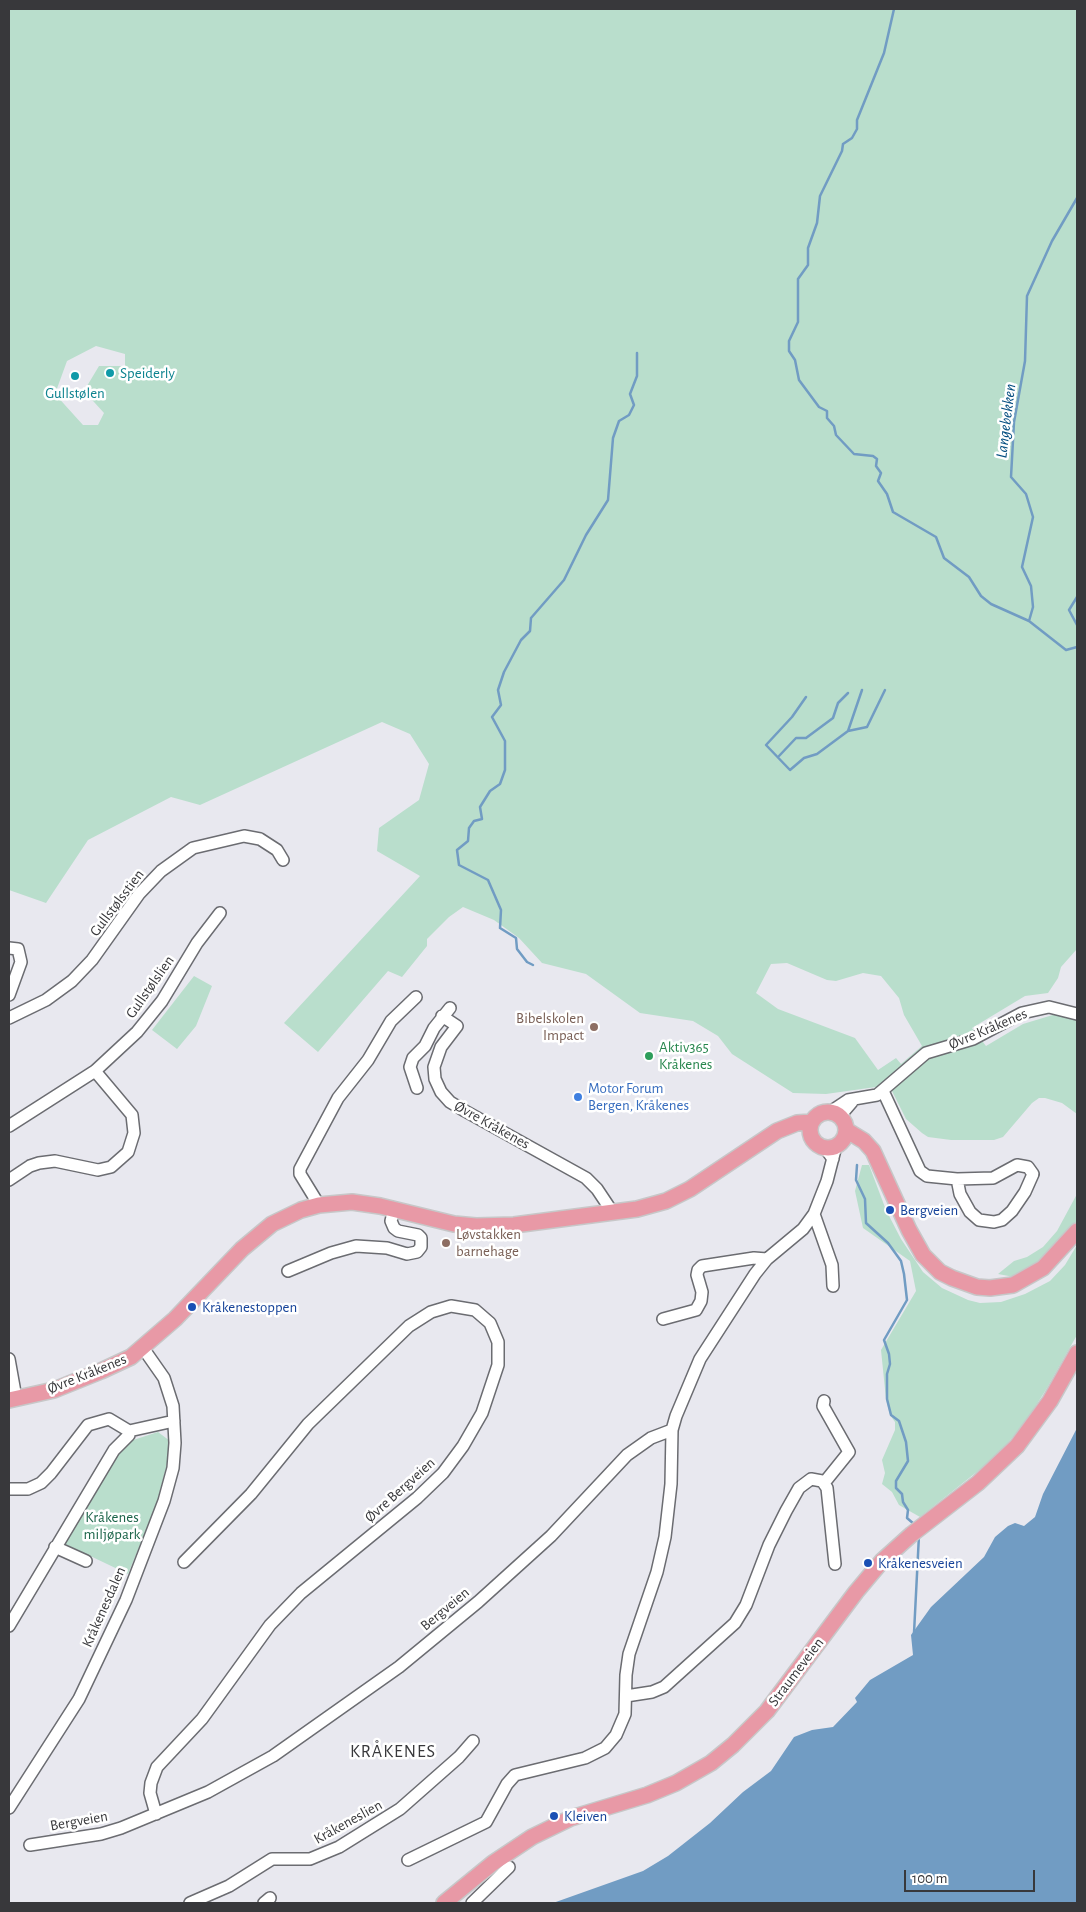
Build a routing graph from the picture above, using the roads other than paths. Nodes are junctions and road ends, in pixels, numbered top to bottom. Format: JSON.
{"nodes":[{"id":1,"x":283,"y":860,"type":"dead end"},
{"id":2,"x":220,"y":913,"type":"dead end"},
{"id":3,"x":9,"y":948,"type":"edge"},
{"id":4,"x":9,"y":995,"type":"edge"},
{"id":5,"x":416,"y":997,"type":"dead end"},
{"id":6,"x":1077,"y":1014,"type":"edge"},
{"id":7,"x":9,"y":1015,"type":"edge"},
{"id":8,"x":95,"y":1071,"type":"junction"},
{"id":9,"x":417,"y":1088,"type":"dead end"},
{"id":10,"x":883,"y":1091,"type":"junction"},
{"id":11,"x":835,"y":1114,"type":"junction"},
{"id":12,"x":9,"y":1126,"type":"edge"},
{"id":13,"x":811,"y":1128,"type":"junction"},
{"id":14,"x":836,"y":1145,"type":"junction"},
{"id":15,"x":957,"y":1179,"type":"junction"},
{"id":16,"x":9,"y":1180,"type":"edge"},
{"id":17,"x":319,"y":1205,"type":"junction"},
{"id":18,"x":394,"y":1209,"type":"junction"},
{"id":19,"x":613,"y":1212,"type":"junction"},
{"id":20,"x":814,"y":1214,"type":"junction"},
{"id":21,"x":1077,"y":1231,"type":"edge"},
{"id":22,"x":767,"y":1259,"type":"junction"},
{"id":23,"x":288,"y":1271,"type":"dead end"},
{"id":24,"x":833,"y":1286,"type":"dead end"},
{"id":25,"x":663,"y":1319,"type":"dead end"},
{"id":26,"x":143,"y":1348,"type":"junction"},
{"id":27,"x":1077,"y":1353,"type":"edge"},
{"id":28,"x":9,"y":1359,"type":"edge"},
{"id":29,"x":12,"y":1399,"type":"edge"},
{"id":30,"x":824,"y":1401,"type":"dead end"},
{"id":31,"x":174,"y":1421,"type":"junction"},
{"id":32,"x":672,"y":1430,"type":"junction"},
{"id":33,"x":129,"y":1431,"type":"junction"},
{"id":34,"x":824,"y":1483,"type":"junction"},
{"id":35,"x":9,"y":1489,"type":"edge"},
{"id":36,"x":55,"y":1547,"type":"junction"},
{"id":37,"x":86,"y":1561,"type":"dead end"},
{"id":38,"x":184,"y":1562,"type":"dead end"},
{"id":39,"x":835,"y":1564,"type":"dead end"},
{"id":40,"x":9,"y":1626,"type":"edge"},
{"id":41,"x":626,"y":1696,"type":"junction"},
{"id":42,"x":473,"y":1741,"type":"dead end"},
{"id":43,"x":9,"y":1808,"type":"edge"},
{"id":44,"x":156,"y":1814,"type":"junction"},
{"id":45,"x":30,"y":1845,"type":"dead end"},
{"id":46,"x":408,"y":1860,"type":"dead end"},
{"id":47,"x":509,"y":1867,"type":"dead end"},
{"id":48,"x":190,"y":1903,"type":"edge"},
{"id":49,"x":444,"y":1903,"type":"edge"},
{"id":50,"x":472,"y":1903,"type":"edge"}],
"edges":[{"from":1,"to":7,"type":"street","name":"Gullstølsstien"},
{"from":2,"to":8,"type":"street","name":"Gullstølslien"},
{"from":3,"to":4,"type":"street"},
{"from":5,"to":17,"type":"street"},
{"from":6,"to":10,"type":"street","name":"Øvre Kråkenes"},
{"from":8,"to":12,"type":"street","name":"Gullstølslien"},
{"from":8,"to":16,"type":"street"},
{"from":9,"to":19,"type":"street","name":"Øvre Kråkenes"},
{"from":10,"to":11,"type":"street","name":"Øvre Kråkenes"},
{"from":10,"to":15,"type":"street"},
{"from":11,"to":13,"type":"main road"},
{"from":11,"to":14,"type":"main road"},
{"from":13,"to":14,"type":"main road"},
{"from":13,"to":19,"type":"main road","name":"Øvre Kråkenes"},
{"from":14,"to":20,"type":"street"},
{"from":14,"to":21,"type":"main road"},
{"from":15,"to":15,"type":"street"},
{"from":17,"to":18,"type":"main road","name":"Øvre Kråkenes"},
{"from":17,"to":26,"type":"main road","name":"Øvre Kråkenes"},
{"from":18,"to":19,"type":"main road","name":"Øvre Kråkenes"},
{"from":18,"to":23,"type":"street"},
{"from":20,"to":22,"type":"street"},
{"from":20,"to":24,"type":"street"},
{"from":22,"to":25,"type":"street"},
{"from":22,"to":32,"type":"street"},
{"from":26,"to":29,"type":"main road","name":"Øvre Kråkenes"},
{"from":26,"to":31,"type":"street","name":"Kråkenesdalen"},
{"from":27,"to":49,"type":"main road","name":"Straumeveien"},
{"from":28,"to":29,"type":"street"},
{"from":30,"to":34,"type":"street"},
{"from":31,"to":33,"type":"street"},
{"from":31,"to":43,"type":"street","name":"Kråkenesdalen"},
{"from":32,"to":41,"type":"street"},
{"from":32,"to":44,"type":"street","name":"Bergveien"},
{"from":33,"to":35,"type":"street"},
{"from":33,"to":36,"type":"street"},
{"from":34,"to":39,"type":"street"},
{"from":34,"to":41,"type":"street"},
{"from":36,"to":37,"type":"street"},
{"from":36,"to":40,"type":"street"},
{"from":38,"to":44,"type":"street","name":"Øvre Bergveien"},
{"from":41,"to":46,"type":"street"},
{"from":42,"to":48,"type":"street","name":"Kråkeneslien"},
{"from":44,"to":45,"type":"street","name":"Bergveien"},
{"from":47,"to":50,"type":"street"}]}
